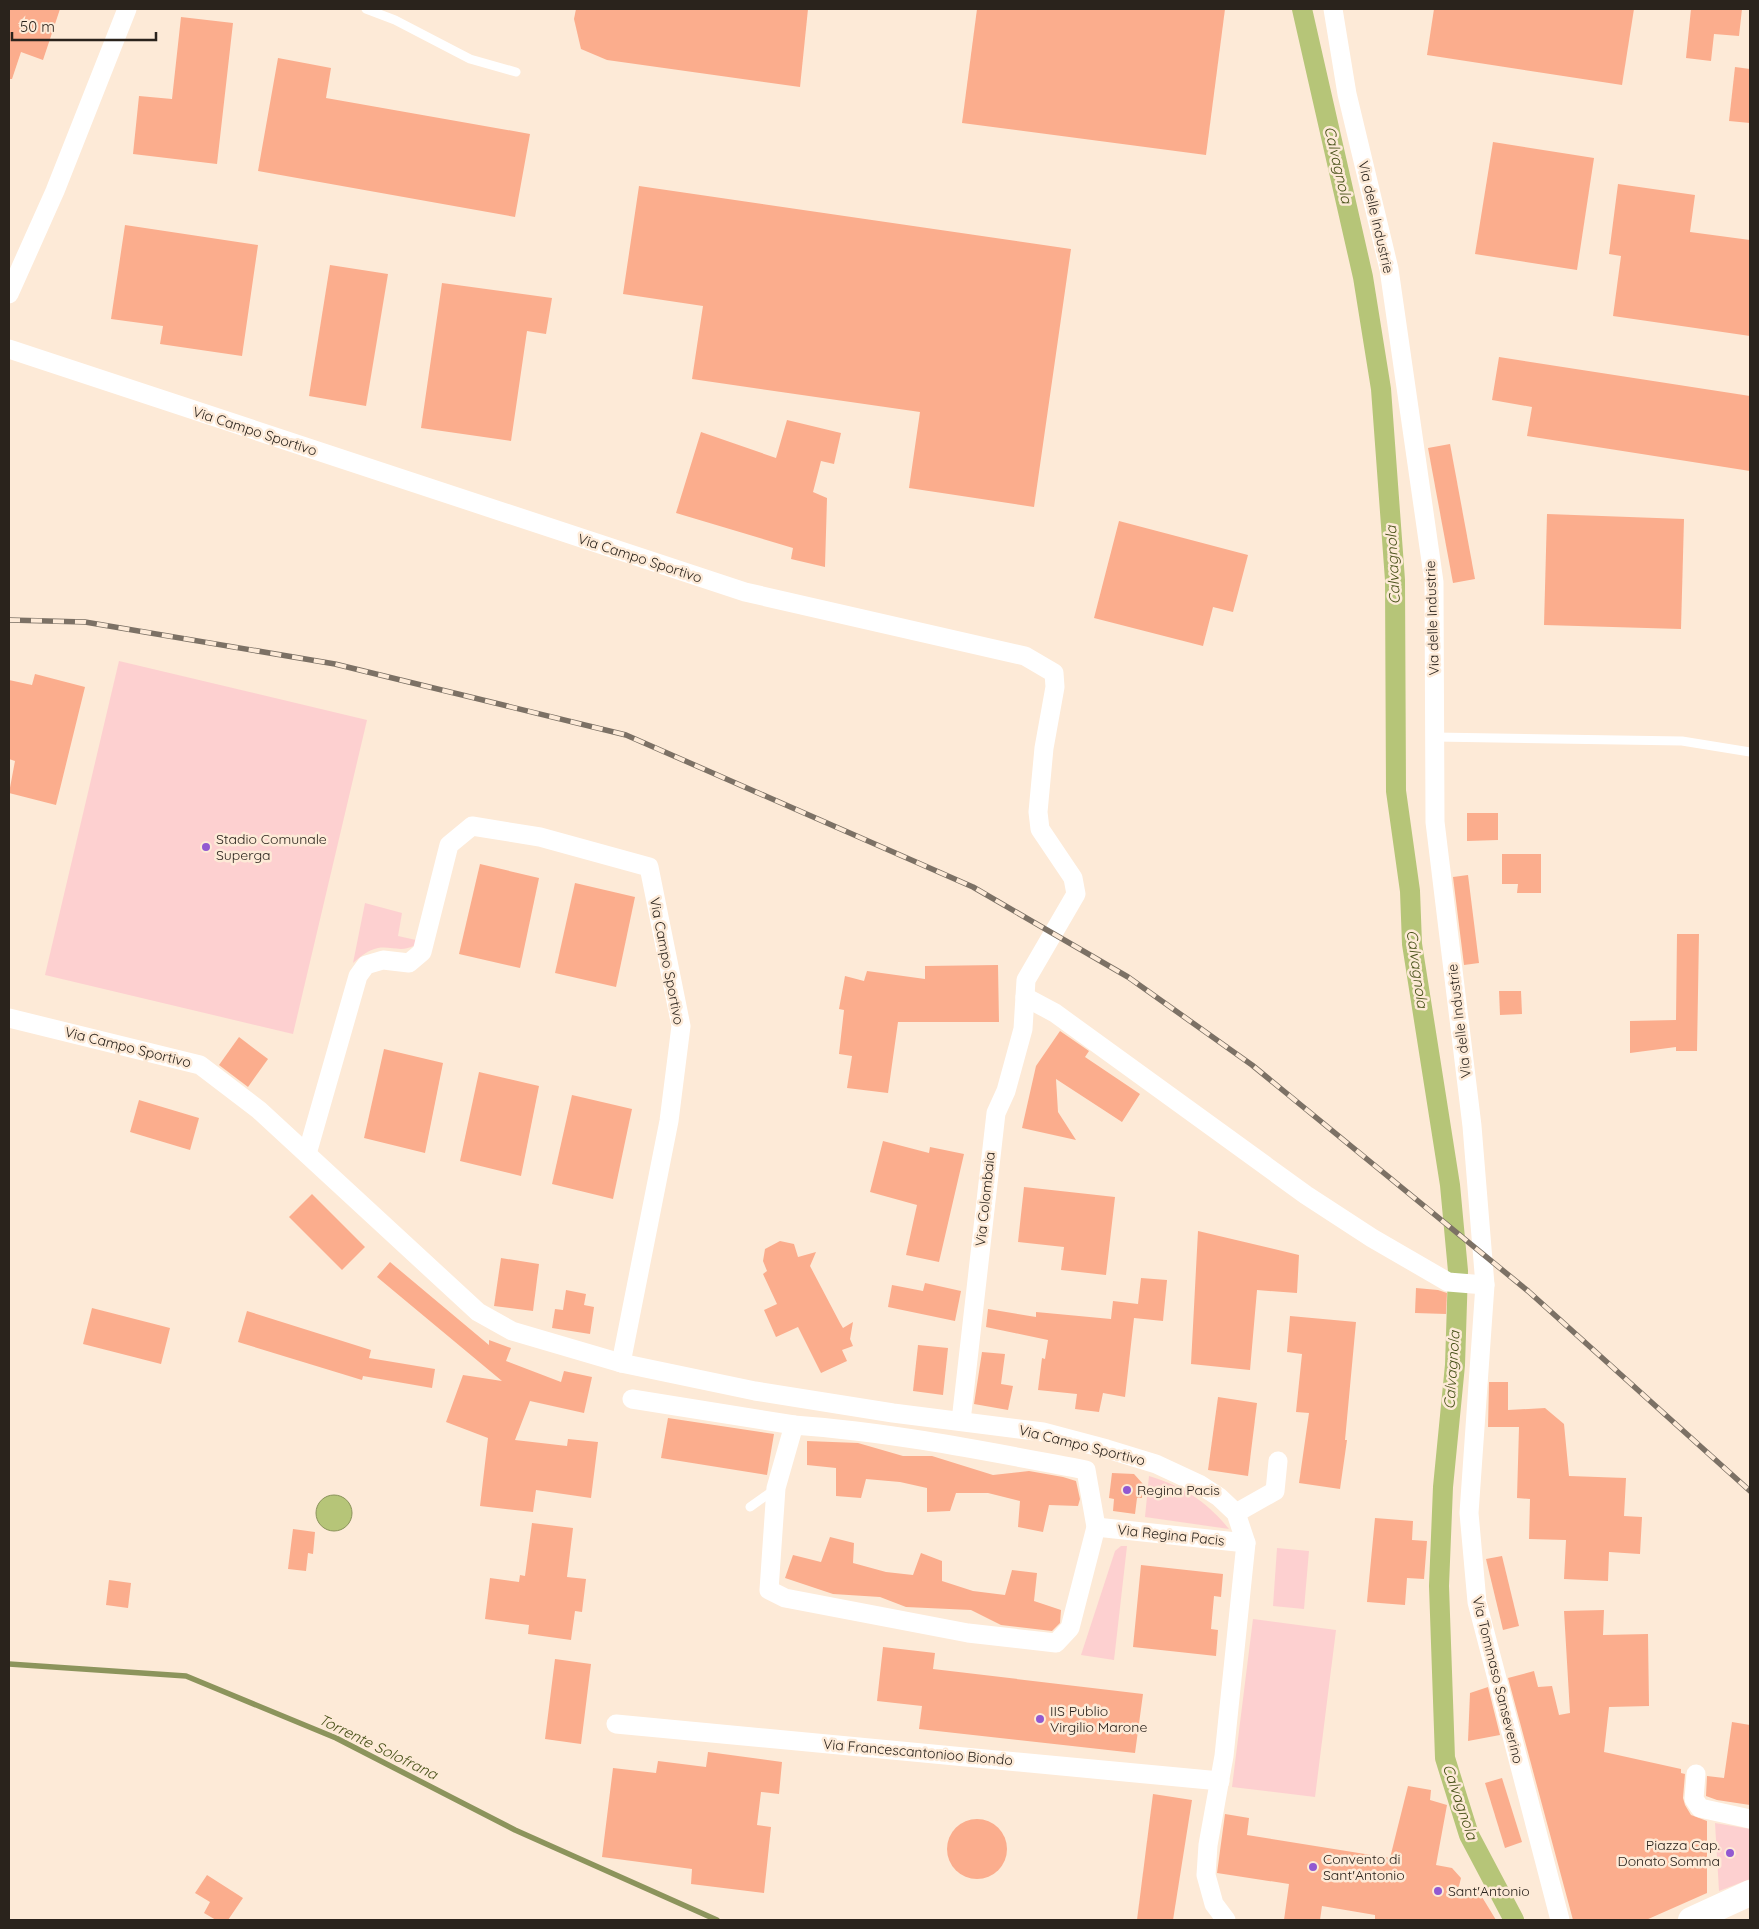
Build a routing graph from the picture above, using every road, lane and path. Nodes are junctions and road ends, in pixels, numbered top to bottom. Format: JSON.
{"nodes":[{"id":1,"x":127,"y":9,"type":"edge"},
{"id":2,"x":366,"y":9,"type":"edge"},
{"id":3,"x":1333,"y":9,"type":"edge"},
{"id":4,"x":516,"y":72,"type":"dead end"},
{"id":5,"x":9,"y":294,"type":"edge"},
{"id":6,"x":9,"y":349,"type":"edge"},
{"id":7,"x":1435,"y":737,"type":"junction"},
{"id":8,"x":1750,"y":752,"type":"edge"},
{"id":9,"x":1026,"y":989,"type":"junction"},
{"id":10,"x":9,"y":1018,"type":"edge"},
{"id":11,"x":306,"y":1154,"type":"junction"},
{"id":12,"x":1476,"y":1285,"type":"junction"},
{"id":13,"x":621,"y":1362,"type":"junction"},
{"id":14,"x":632,"y":1399,"type":"dead end"},
{"id":15,"x":961,"y":1421,"type":"junction"},
{"id":16,"x":794,"y":1425,"type":"junction"},
{"id":17,"x":1278,"y":1461,"type":"dead end"},
{"id":18,"x":776,"y":1488,"type":"junction"},
{"id":19,"x":750,"y":1507,"type":"dead end"},
{"id":20,"x":1236,"y":1513,"type":"junction"},
{"id":21,"x":1096,"y":1527,"type":"junction"},
{"id":22,"x":1246,"y":1543,"type":"junction"},
{"id":23,"x":616,"y":1724,"type":"dead end"},
{"id":24,"x":1696,"y":1774,"type":"dead end"},
{"id":25,"x":1220,"y":1781,"type":"junction"},
{"id":26,"x":1750,"y":1818,"type":"edge"},
{"id":27,"x":1749,"y":1896,"type":"edge"},
{"id":28,"x":1226,"y":1920,"type":"edge"},
{"id":29,"x":1560,"y":1920,"type":"edge"},
{"id":30,"x":1691,"y":1920,"type":"edge"}],
"edges":[{"from":1,"to":5,"type":"street"},
{"from":2,"to":4,"type":"lane"},
{"from":3,"to":7,"type":"street","name":"Via delle Industrie"},
{"from":6,"to":9,"type":"street","name":"Via Campo Sportivo"},
{"from":7,"to":8,"type":"lane"},
{"from":7,"to":12,"type":"street","name":"Via delle Industrie"},
{"from":9,"to":12,"type":"street"},
{"from":9,"to":15,"type":"street","name":"Via Colombaia"},
{"from":10,"to":11,"type":"street","name":"Via Campo Sportivo"},
{"from":11,"to":13,"type":"street","name":"Via Campo Sportivo"},
{"from":11,"to":13,"type":"street","name":"Via Campo Sportivo"},
{"from":12,"to":29,"type":"street","name":"Via Tommaso Sanseverino"},
{"from":13,"to":15,"type":"street","name":"Via Campo Sportivo"},
{"from":14,"to":16,"type":"street"},
{"from":15,"to":20,"type":"street","name":"Via Campo Sportivo"},
{"from":16,"to":18,"type":"street"},
{"from":16,"to":21,"type":"street"},
{"from":17,"to":20,"type":"street"},
{"from":18,"to":19,"type":"lane"},
{"from":18,"to":21,"type":"street"},
{"from":20,"to":22,"type":"street","name":"Via Campo Sportivo"},
{"from":21,"to":22,"type":"street","name":"Via Regina Pacis"},
{"from":22,"to":25,"type":"street","name":"Via Campo Sportivo"},
{"from":23,"to":25,"type":"street","name":"Via Francescantonioo Biondo"},
{"from":24,"to":26,"type":"street"},
{"from":25,"to":28,"type":"street","name":"Via Campo Sportivo"},
{"from":27,"to":30,"type":"main road"}]}
